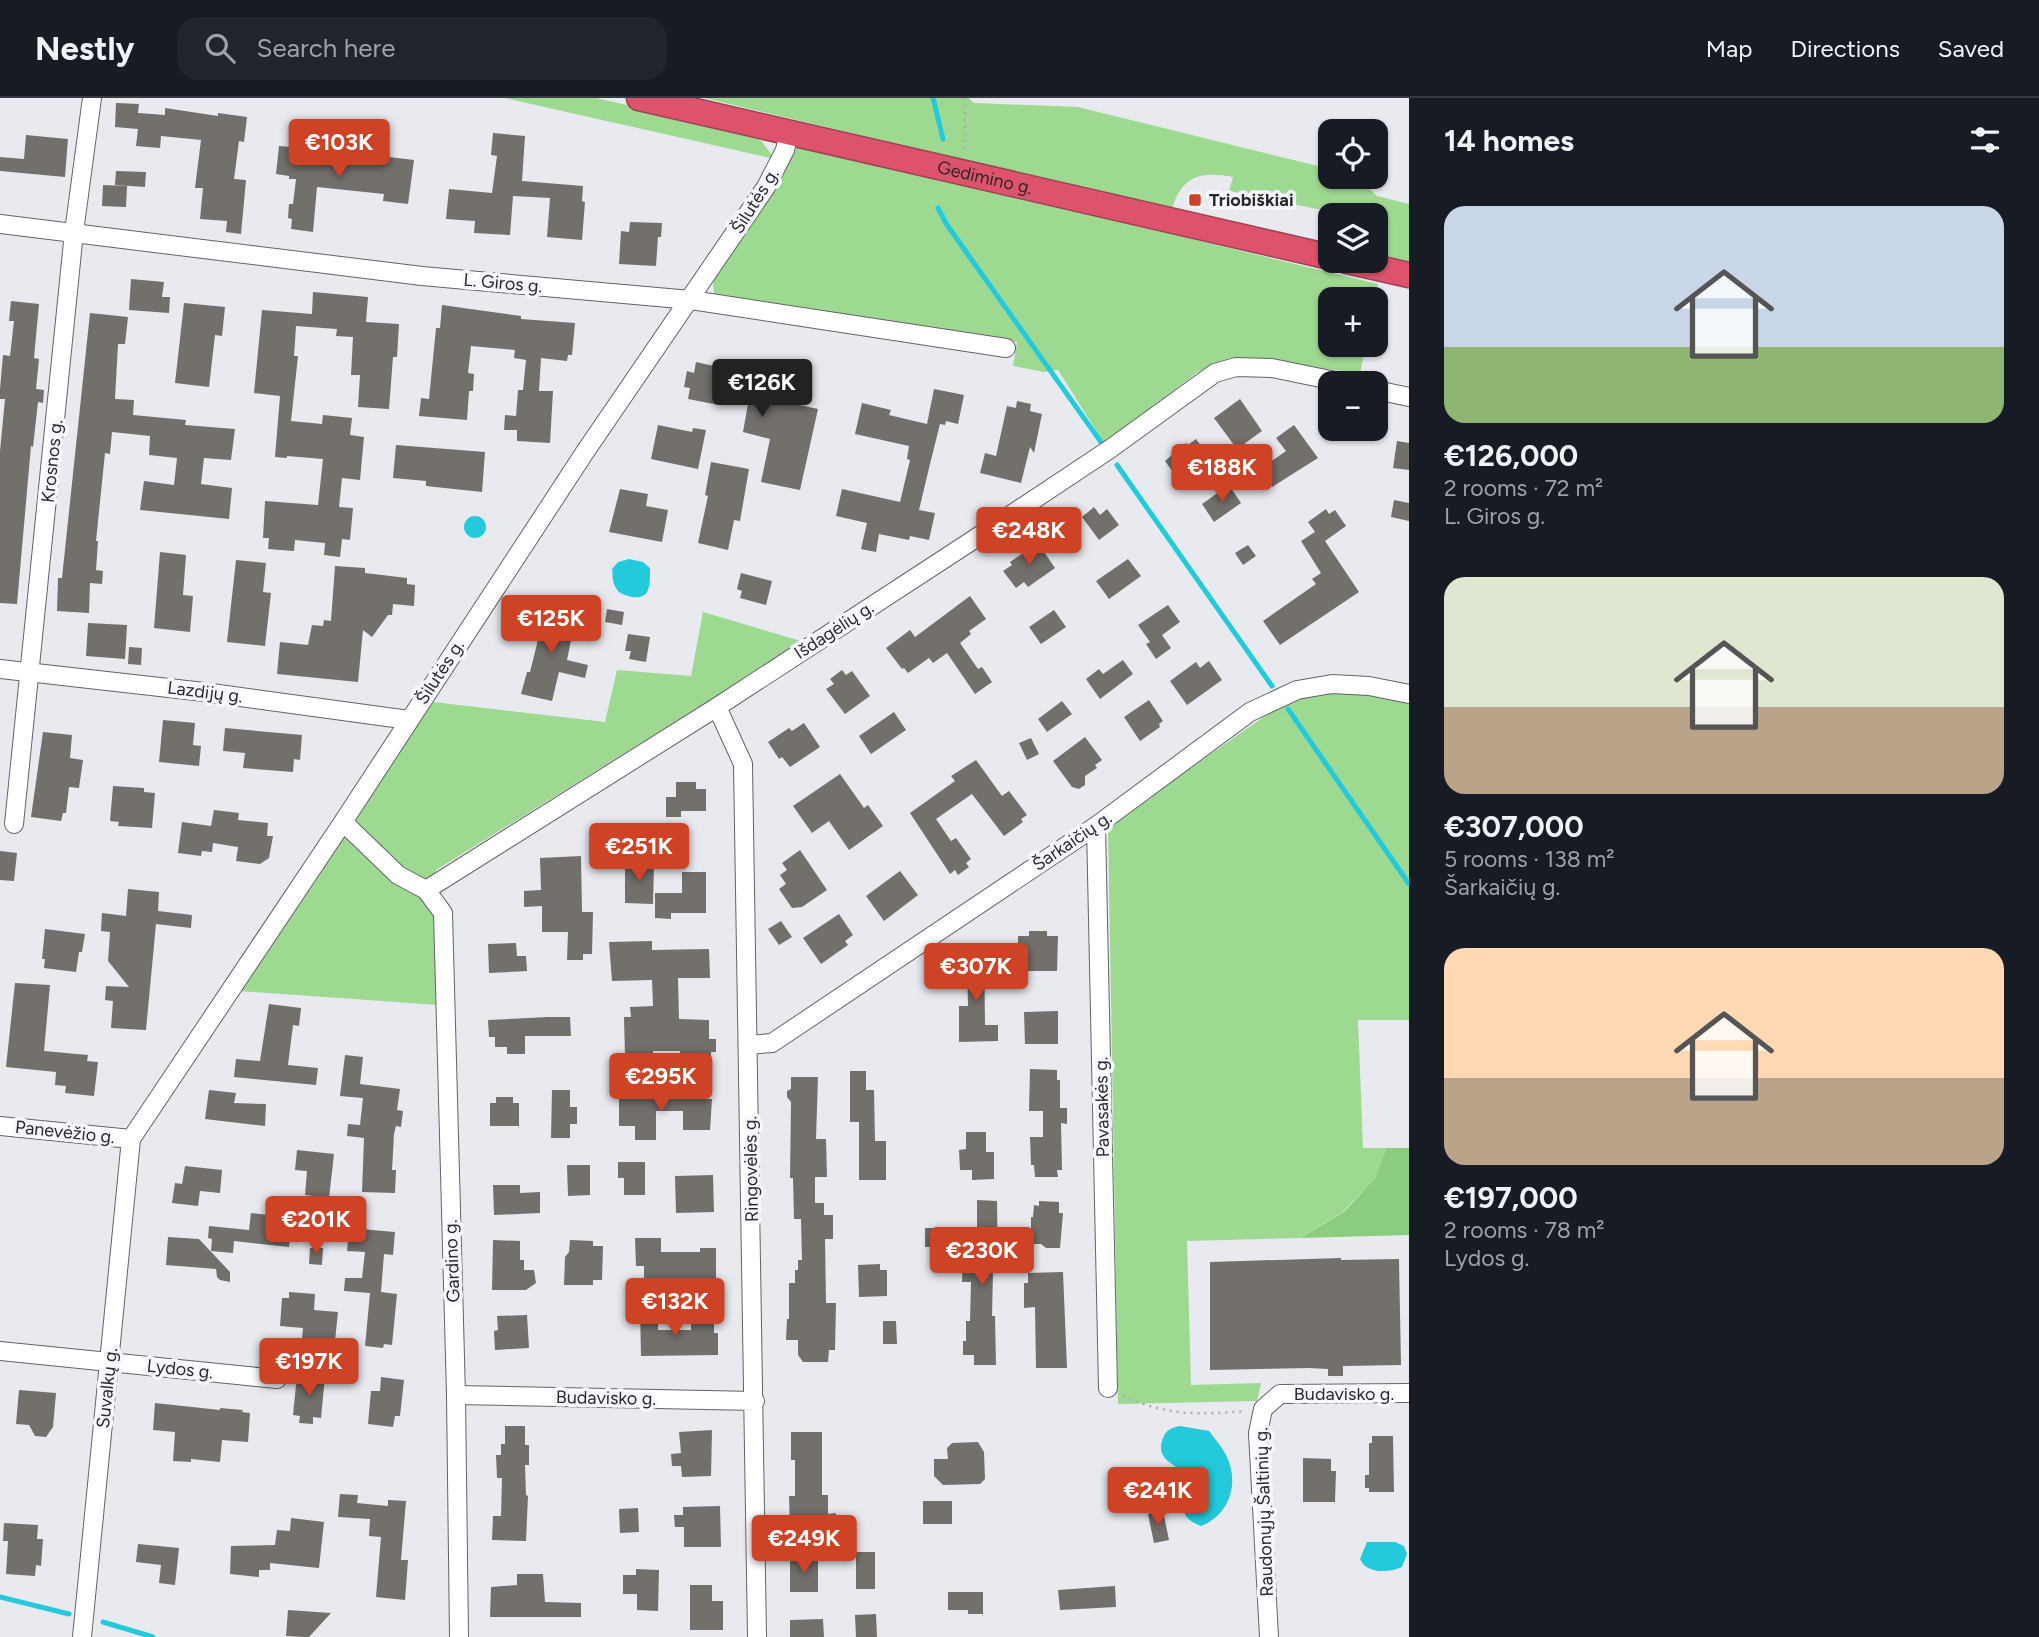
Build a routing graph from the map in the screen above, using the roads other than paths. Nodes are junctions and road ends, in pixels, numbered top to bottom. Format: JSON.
{"nodes":[{"id":1,"x":92,"y":98,"type":"edge"},
{"id":2,"x":639,"y":98,"type":"edge"},
{"id":3,"x":789,"y":132,"type":"junction"},
{"id":4,"x":0,"y":224,"type":"edge"},
{"id":5,"x":74,"y":232,"type":"junction"},
{"id":6,"x":1318,"y":254,"type":"edge"},
{"id":7,"x":1388,"y":270,"type":"edge"},
{"id":8,"x":1409,"y":275,"type":"edge"},
{"id":9,"x":691,"y":300,"type":"junction"},
{"id":10,"x":1006,"y":348,"type":"dead end"},
{"id":11,"x":1318,"y":377,"type":"edge"},
{"id":12,"x":1388,"y":393,"type":"edge"},
{"id":13,"x":1409,"y":397,"type":"edge"},
{"id":14,"x":0,"y":669,"type":"edge"},
{"id":15,"x":31,"y":672,"type":"junction"},
{"id":16,"x":1409,"y":694,"type":"edge"},
{"id":17,"x":717,"y":707,"type":"junction"},
{"id":18,"x":409,"y":720,"type":"junction"},
{"id":19,"x":343,"y":822,"type":"junction"},
{"id":20,"x":14,"y":824,"type":"dead end"},
{"id":21,"x":1096,"y":826,"type":"junction"},
{"id":22,"x":426,"y":890,"type":"junction"},
{"id":23,"x":748,"y":1045,"type":"junction"},
{"id":24,"x":0,"y":1126,"type":"edge"},
{"id":25,"x":131,"y":1139,"type":"junction"},
{"id":26,"x":0,"y":1351,"type":"edge"},
{"id":27,"x":110,"y":1362,"type":"junction"},
{"id":28,"x":277,"y":1379,"type":"dead end"},
{"id":29,"x":1108,"y":1388,"type":"road end"},
{"id":30,"x":1409,"y":1393,"type":"edge"},
{"id":31,"x":1280,"y":1394,"type":"joint"},
{"id":32,"x":456,"y":1395,"type":"junction"},
{"id":33,"x":755,"y":1401,"type":"junction"},
{"id":34,"x":82,"y":1637,"type":"edge"},
{"id":35,"x":459,"y":1637,"type":"edge"},
{"id":36,"x":757,"y":1637,"type":"edge"},
{"id":37,"x":1269,"y":1637,"type":"edge"}],
"edges":[{"from":1,"to":5,"type":"street","name":"Krosnos g."},
{"from":2,"to":3,"type":"highway","name":"Gedimino g."},
{"from":3,"to":6,"type":"highway","name":"Gedimino g."},
{"from":3,"to":9,"type":"street","name":"Šilutės g."},
{"from":4,"to":5,"type":"street","name":"L. Giros g."},
{"from":5,"to":9,"type":"street","name":"L. Giros g."},
{"from":5,"to":15,"type":"street","name":"Krosnos g."},
{"from":7,"to":8,"type":"highway"},
{"from":9,"to":10,"type":"street","name":"L. Giros g."},
{"from":9,"to":18,"type":"street","name":"Šilutės g."},
{"from":11,"to":17,"type":"street","name":"Išdagėlių g."},
{"from":12,"to":13,"type":"street"},
{"from":14,"to":15,"type":"street","name":"Lazdijų g."},
{"from":15,"to":18,"type":"street","name":"Lazdijų g."},
{"from":15,"to":20,"type":"street","name":"Krosnos g."},
{"from":16,"to":21,"type":"street","name":"Šarkaičių g."},
{"from":17,"to":22,"type":"street","name":"Išdagėlių g."},
{"from":17,"to":23,"type":"street","name":"Ringovėlės g."},
{"from":18,"to":19,"type":"street","name":"Šilutės g."},
{"from":19,"to":22,"type":"street"},
{"from":19,"to":25,"type":"street","name":"Šilutės g."},
{"from":21,"to":23,"type":"street","name":"Šarkaičių g."},
{"from":21,"to":29,"type":"street","name":"Pavasakės g."},
{"from":22,"to":32,"type":"street","name":"Gardino g."},
{"from":23,"to":33,"type":"street","name":"Ringovėlės g."},
{"from":24,"to":25,"type":"street","name":"Panevėžio g."},
{"from":25,"to":27,"type":"street","name":"Suvalkų g."},
{"from":26,"to":27,"type":"street","name":"Lydos g."},
{"from":27,"to":28,"type":"street","name":"Lydos g."},
{"from":27,"to":34,"type":"street","name":"Suvalkų g."},
{"from":30,"to":31,"type":"street","name":"Budavisko g."},
{"from":31,"to":37,"type":"street","name":"Raudonųjų Šaltinių g."},
{"from":32,"to":33,"type":"street","name":"Budavisko g."},
{"from":32,"to":35,"type":"street","name":"Gardino g."},
{"from":33,"to":36,"type":"street","name":"Ringovėlės g."}]}
